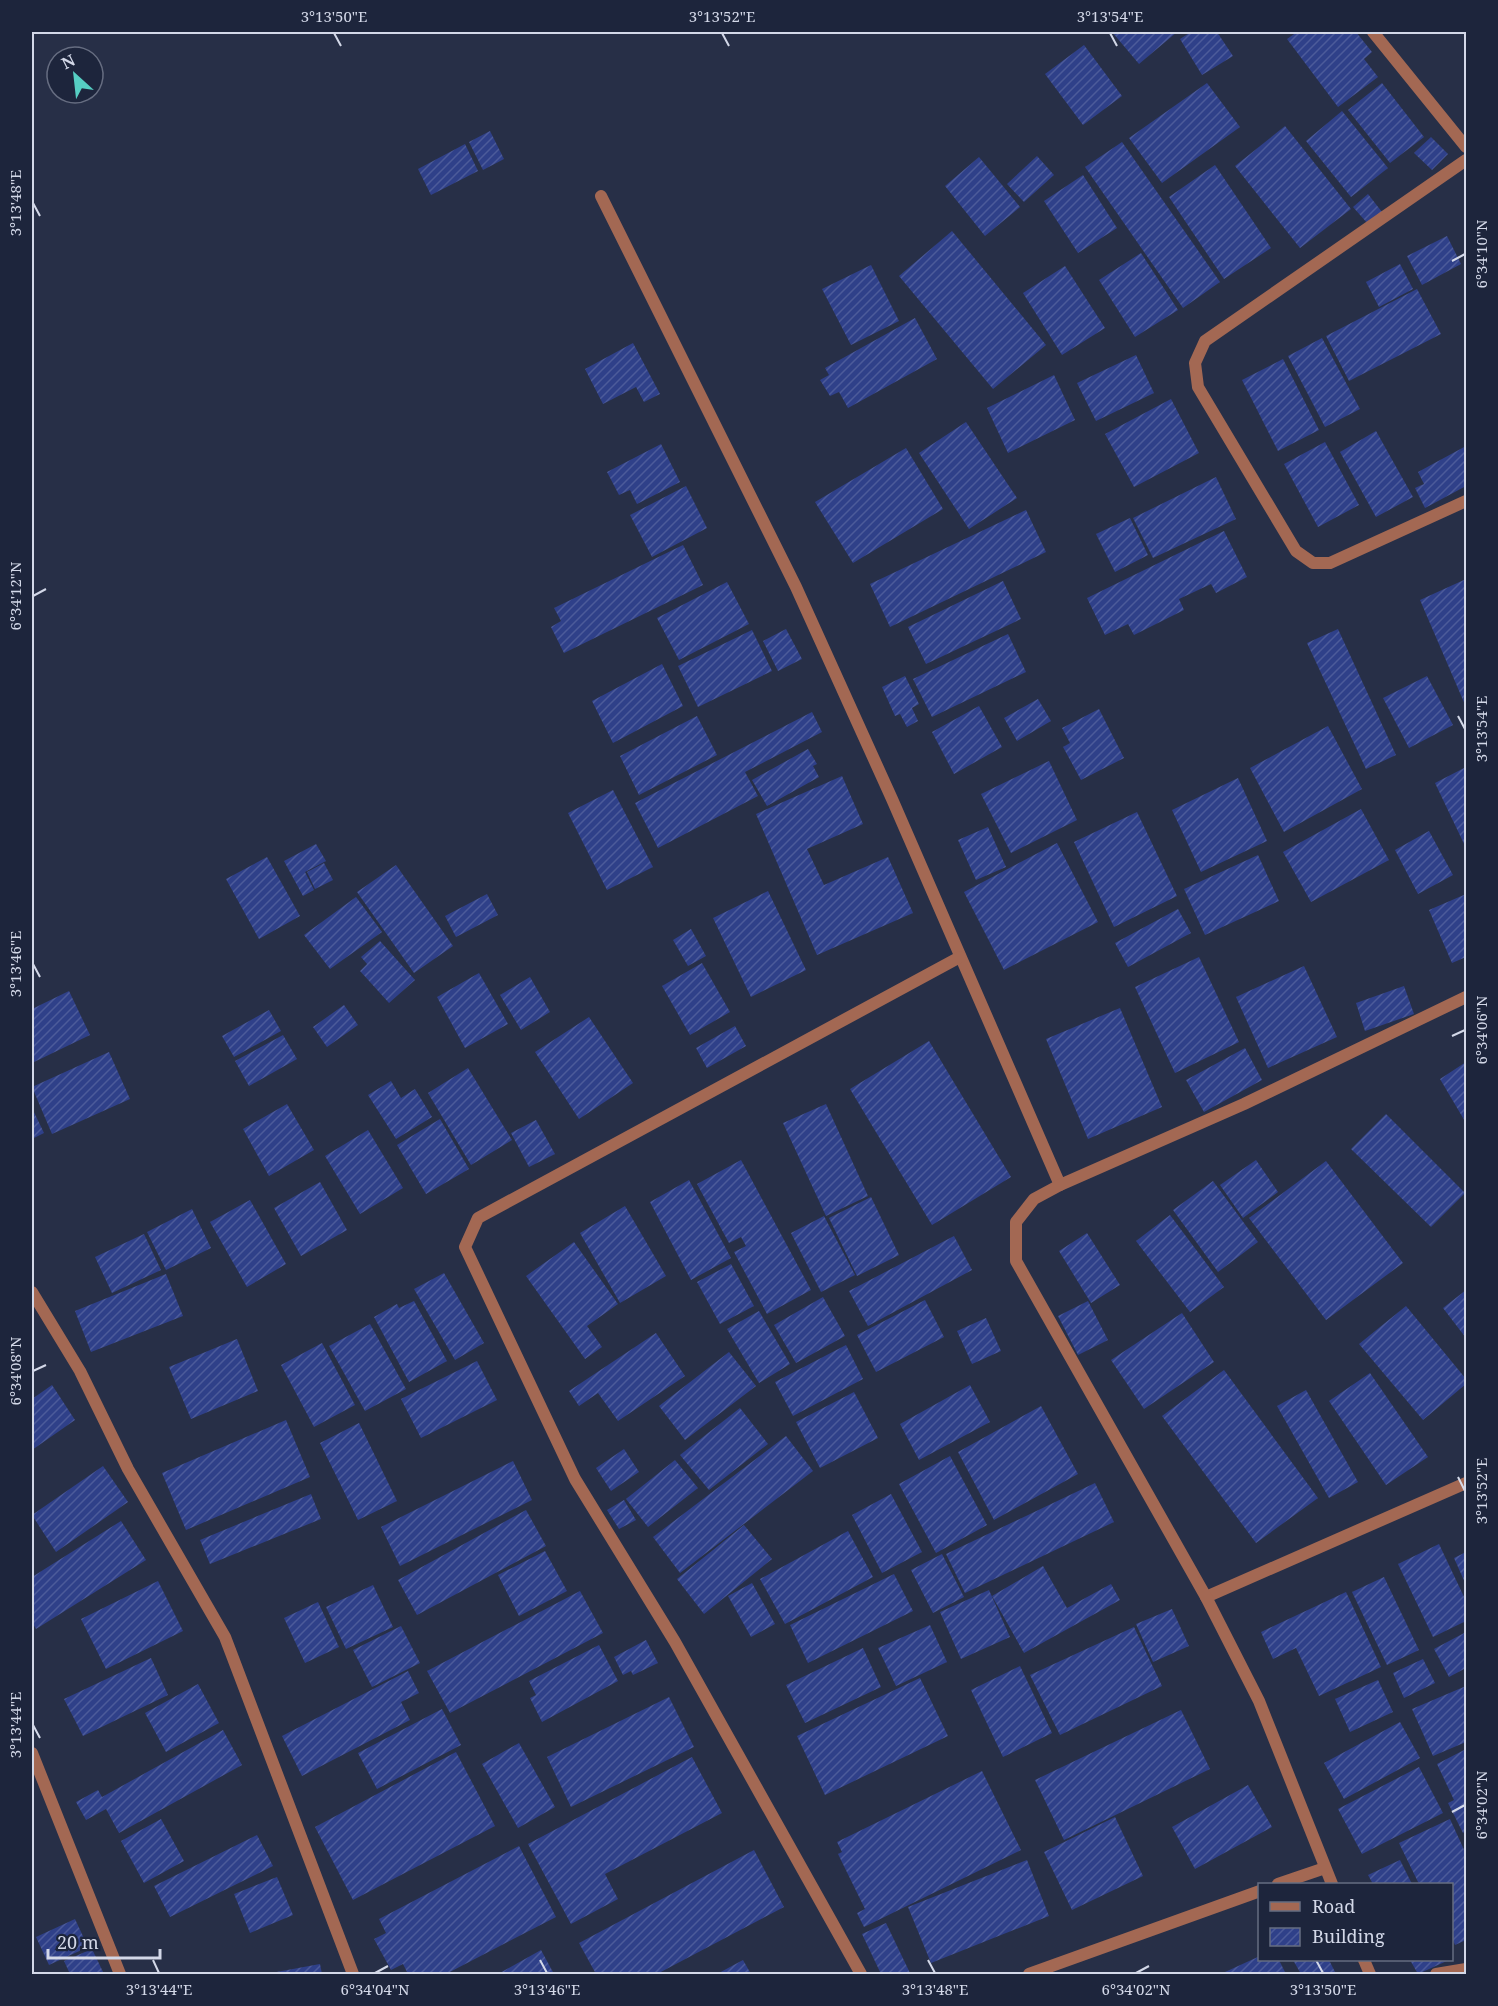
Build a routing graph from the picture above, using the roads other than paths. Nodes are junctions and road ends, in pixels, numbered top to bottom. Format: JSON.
{"nodes":[{"id":1,"x":1373,"y":32,"type":"edge"},
{"id":2,"x":1467,"y":147,"type":"edge"},
{"id":3,"x":1467,"y":160,"type":"edge"},
{"id":4,"x":601,"y":196,"type":"dead end"},
{"id":5,"x":1467,"y":501,"type":"edge"},
{"id":6,"x":960,"y":957,"type":"junction"},
{"id":7,"x":1467,"y":997,"type":"edge"},
{"id":8,"x":1060,"y":1185,"type":"junction"},
{"id":9,"x":32,"y":1292,"type":"edge"},
{"id":10,"x":1467,"y":1483,"type":"edge"},
{"id":11,"x":1206,"y":1597,"type":"junction"},
{"id":12,"x":32,"y":1753,"type":"edge"},
{"id":13,"x":1325,"y":1868,"type":"junction"},
{"id":14,"x":1281,"y":1883,"type":"edge"},
{"id":15,"x":1332,"y":1883,"type":"edge"},
{"id":16,"x":1258,"y":1892,"type":"edge"},
{"id":17,"x":1467,"y":1969,"type":"edge"},
{"id":18,"x":120,"y":1974,"type":"edge"},
{"id":19,"x":353,"y":1974,"type":"edge"},
{"id":20,"x":861,"y":1974,"type":"edge"},
{"id":21,"x":1029,"y":1974,"type":"edge"},
{"id":22,"x":1436,"y":1974,"type":"edge"}],
"edges":[{"from":1,"to":2,"type":"street"},
{"from":3,"to":5,"type":"street"},
{"from":4,"to":6,"type":"street"},
{"from":6,"to":8,"type":"street"},
{"from":6,"to":20,"type":"street"},
{"from":7,"to":8,"type":"street"},
{"from":8,"to":11,"type":"street"},
{"from":9,"to":19,"type":"street"},
{"from":10,"to":11,"type":"street"},
{"from":11,"to":13,"type":"street"},
{"from":12,"to":18,"type":"street"},
{"from":13,"to":14,"type":"street"},
{"from":13,"to":15,"type":"street"},
{"from":16,"to":21,"type":"street"},
{"from":17,"to":22,"type":"street"}]}
